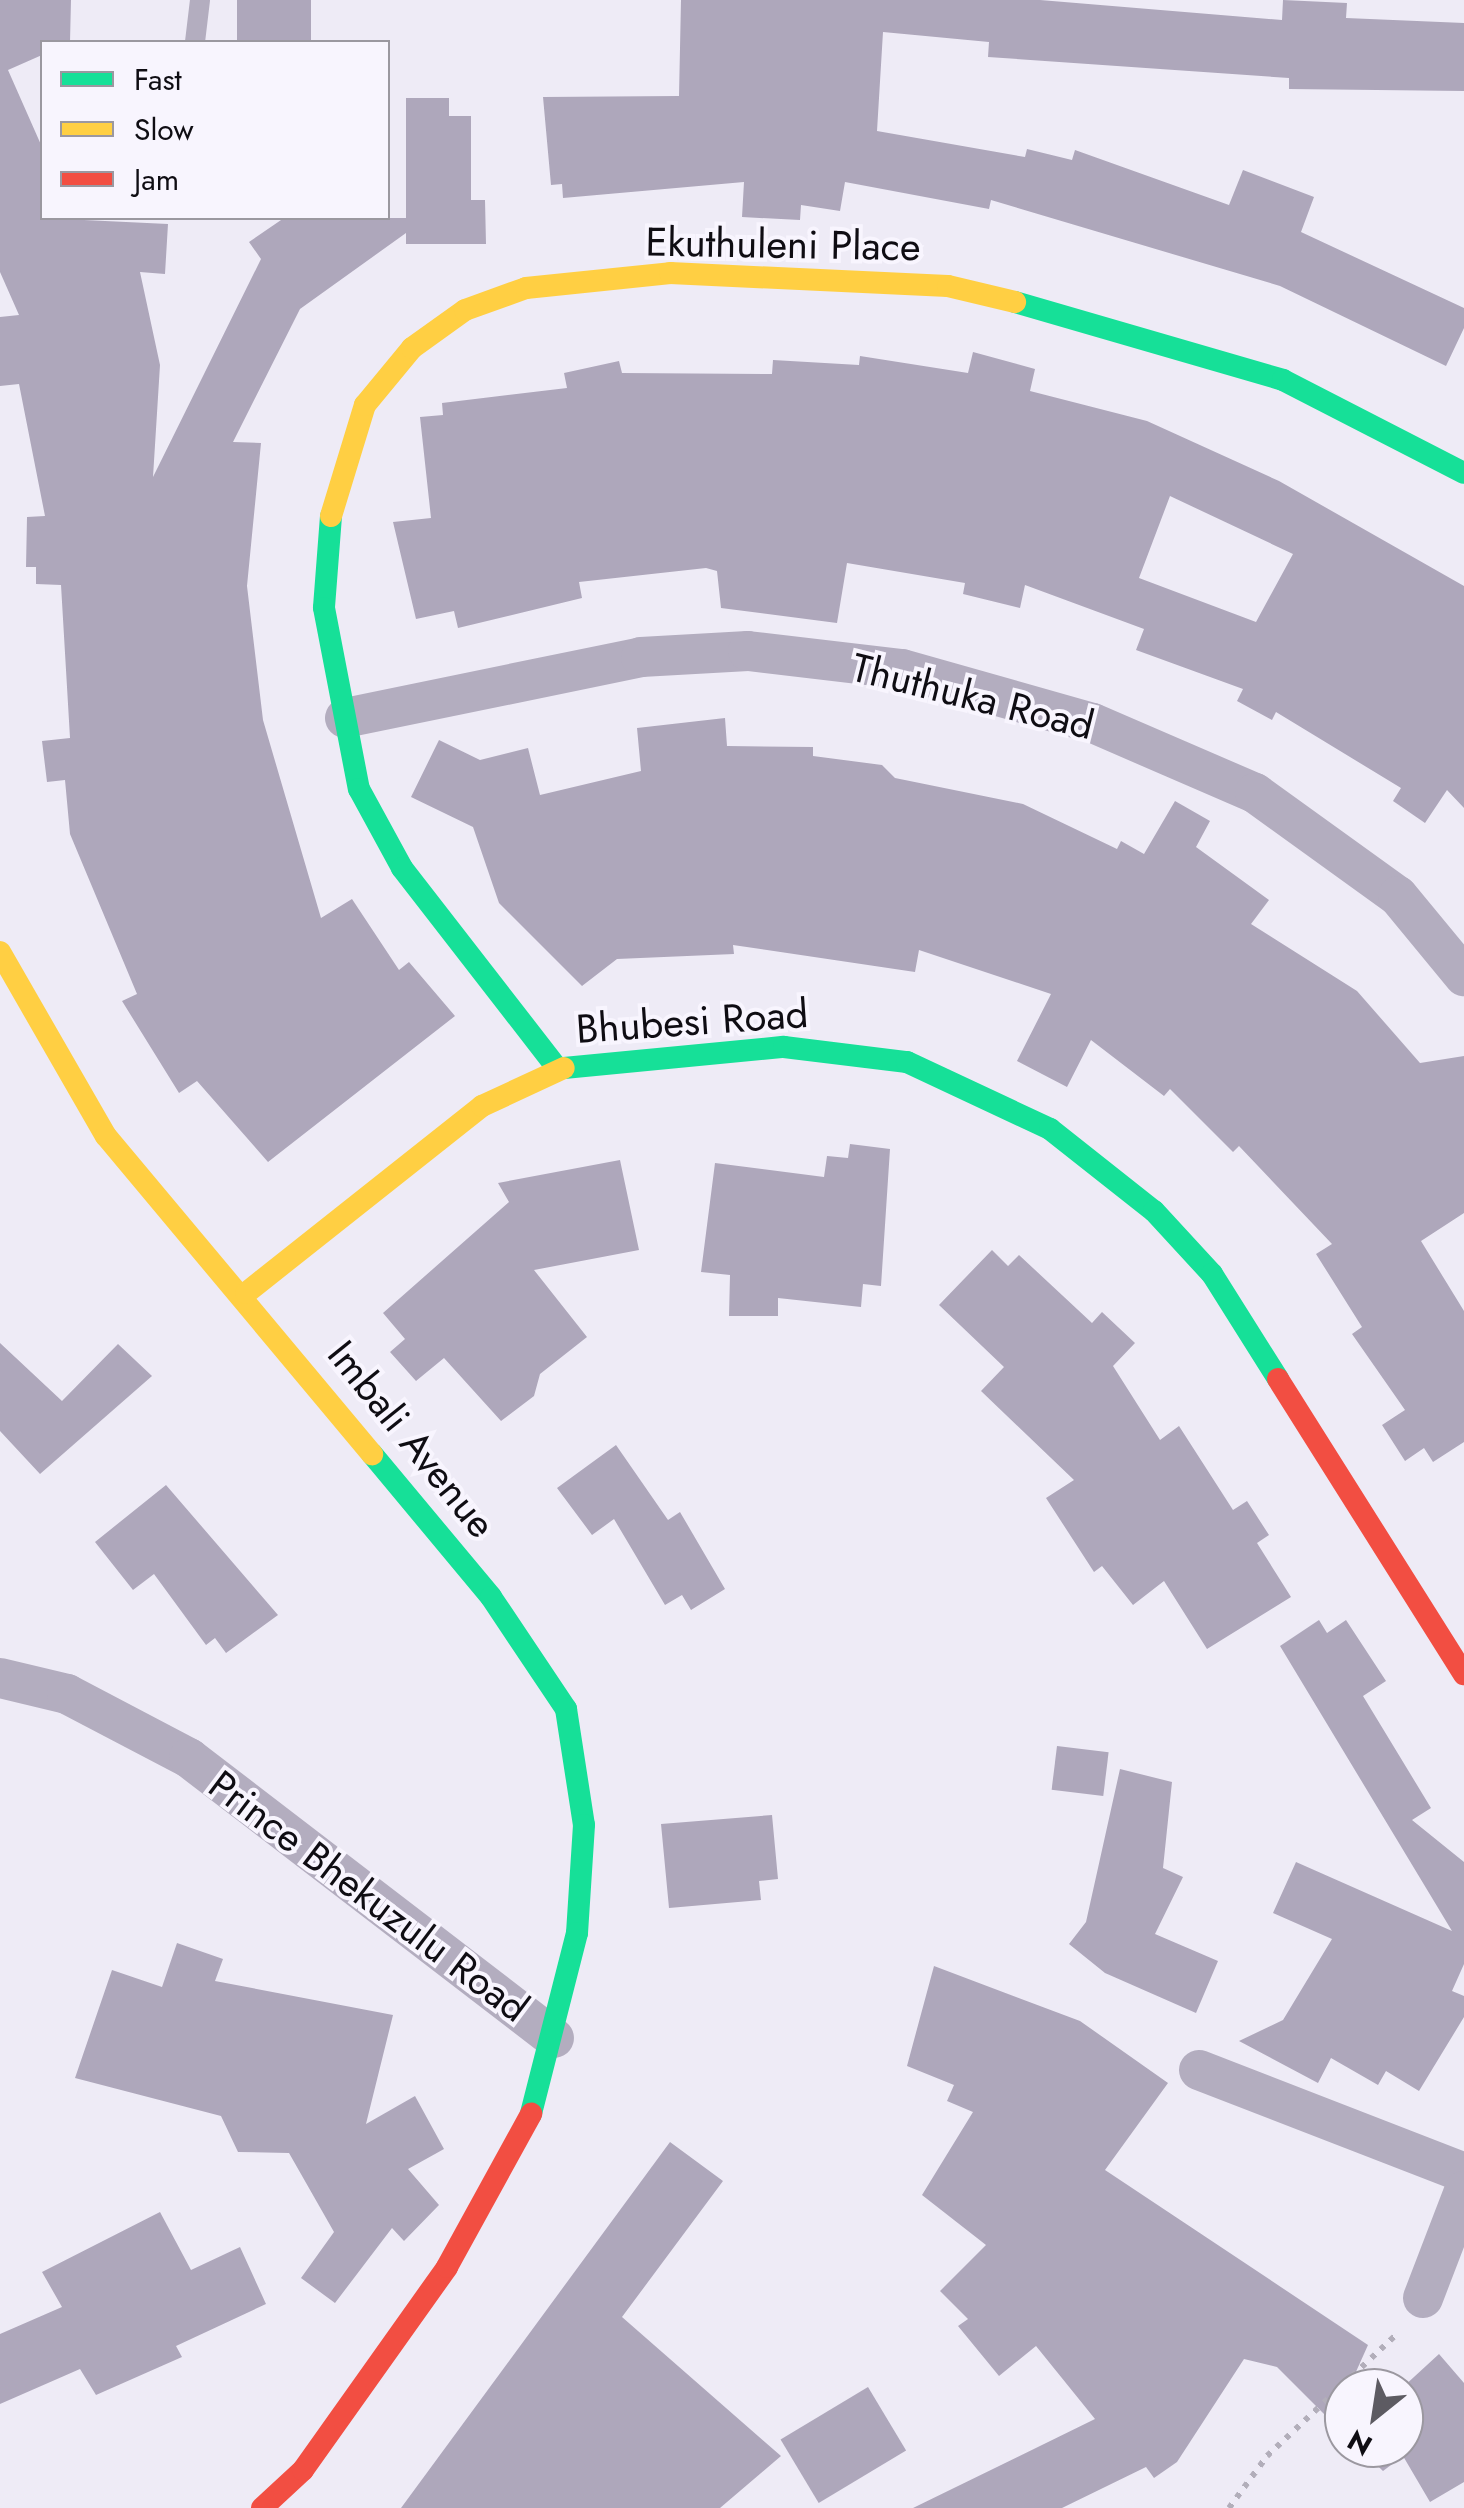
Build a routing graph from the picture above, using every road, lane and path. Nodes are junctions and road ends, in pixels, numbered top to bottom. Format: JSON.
{"nodes":[{"id":1,"x":200,"y":0,"type":"edge"},
{"id":2,"x":195,"y":40,"type":"edge"},
{"id":3,"x":1464,"y":472,"type":"edge"},
{"id":4,"x":345,"y":718,"type":"junction"},
{"id":5,"x":0,"y":952,"type":"edge"},
{"id":6,"x":1464,"y":976,"type":"edge"},
{"id":7,"x":558,"y":1069,"type":"junction"},
{"id":8,"x":246,"y":1294,"type":"junction"},
{"id":9,"x":1464,"y":1674,"type":"edge"},
{"id":10,"x":0,"y":1678,"type":"edge"},
{"id":11,"x":554,"y":2038,"type":"junction"},
{"id":12,"x":1199,"y":2070,"type":"dead end"},
{"id":13,"x":1464,"y":2172,"type":"edge"},
{"id":14,"x":1464,"y":2191,"type":"edge"},
{"id":15,"x":1423,"y":2298,"type":"joint"},
{"id":16,"x":262,"y":2508,"type":"edge"},
{"id":17,"x":1229,"y":2508,"type":"edge"}],
"edges":[{"from":1,"to":2,"type":"lane"},
{"from":3,"to":4,"type":"street","name":"Ekuthuleni Place"},
{"from":4,"to":6,"type":"street","name":"Thuthuka Road"},
{"from":4,"to":7,"type":"street","name":"Ekuthuleni Place"},
{"from":5,"to":8,"type":"street","name":"Imbali Avenue"},
{"from":7,"to":8,"type":"street","name":"Bhubesi Road"},
{"from":7,"to":9,"type":"street","name":"Bhubesi Road"},
{"from":8,"to":11,"type":"street","name":"Imbali Avenue"},
{"from":10,"to":11,"type":"street","name":"Prince Bhekuzulu Road"},
{"from":11,"to":16,"type":"street","name":"Prince Bhekuzulu Road"},
{"from":12,"to":13,"type":"street"},
{"from":14,"to":15,"type":"street"},
{"from":15,"to":17,"type":"path"}]}
